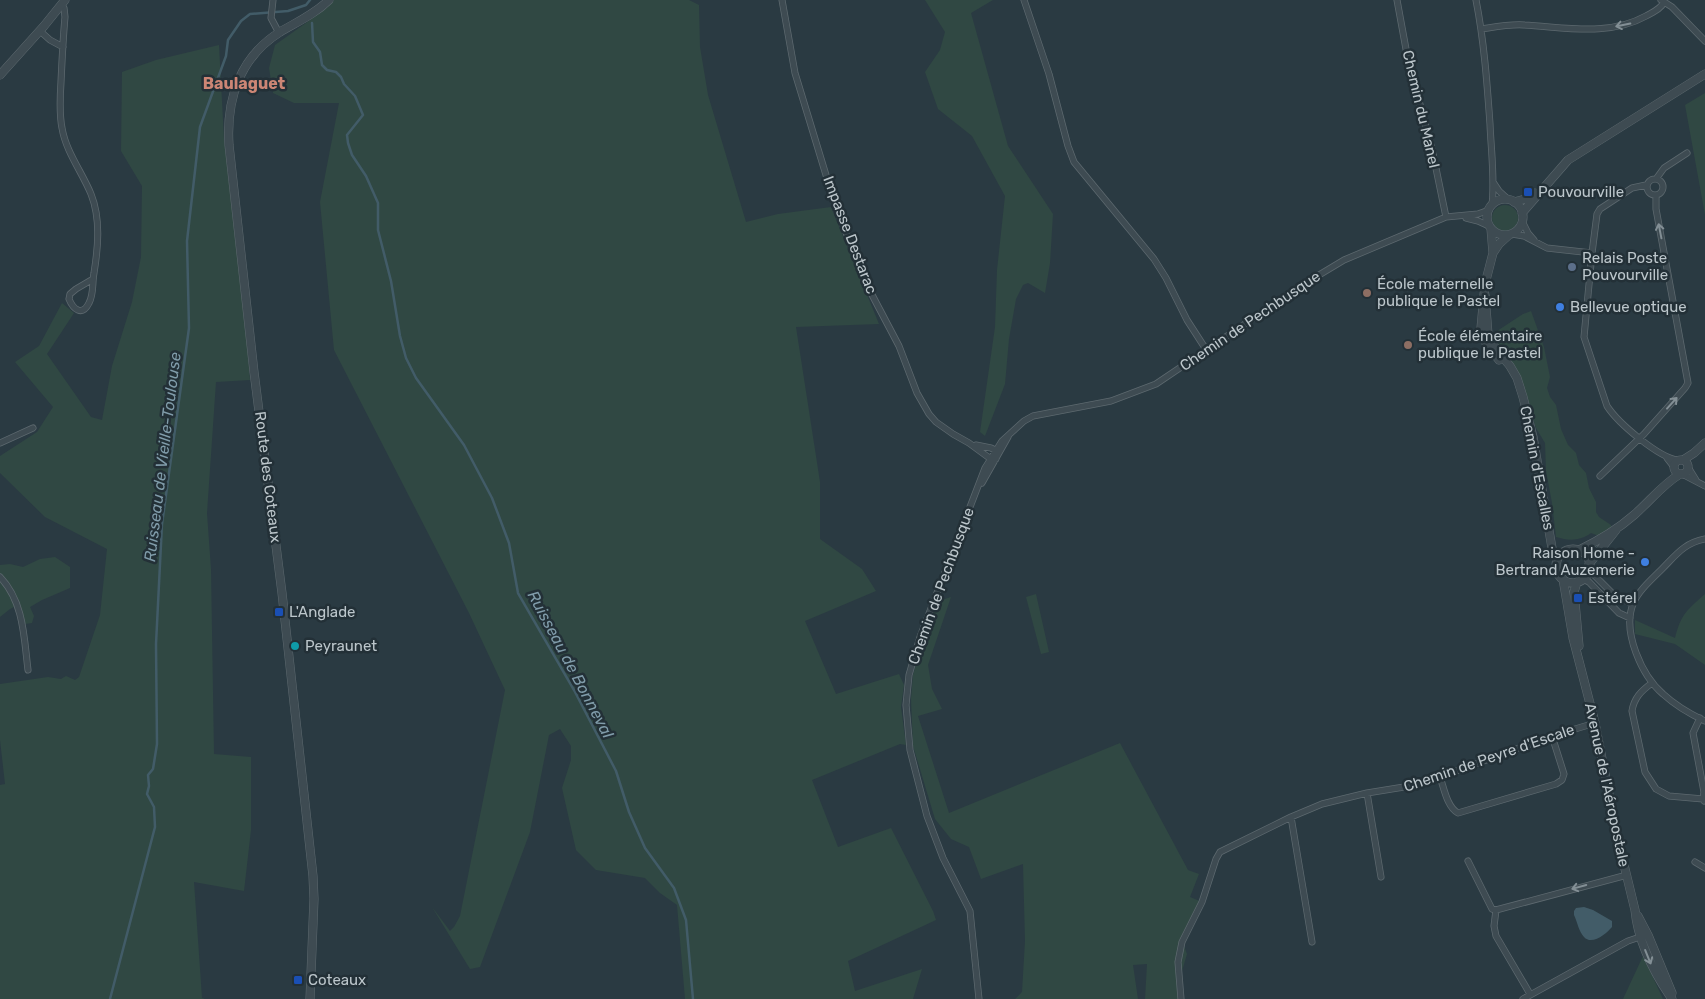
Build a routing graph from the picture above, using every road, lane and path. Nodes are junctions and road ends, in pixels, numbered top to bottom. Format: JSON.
{"nodes":[{"id":1,"x":273,"y":0,"type":"edge"},
{"id":2,"x":328,"y":0,"type":"edge"},
{"id":3,"x":782,"y":0,"type":"edge"},
{"id":4,"x":1024,"y":0,"type":"edge"},
{"id":5,"x":1397,"y":0,"type":"edge"},
{"id":6,"x":1476,"y":0,"type":"edge"},
{"id":7,"x":1662,"y":1,"type":"edge"},
{"id":8,"x":63,"y":2,"type":"edge"},
{"id":9,"x":1482,"y":28,"type":"junction"},
{"id":10,"x":40,"y":31,"type":"junction"},
{"id":11,"x":279,"y":33,"type":"junction"},
{"id":12,"x":1705,"y":41,"type":"edge"},
{"id":13,"x":63,"y":48,"type":"junction"},
{"id":14,"x":1705,"y":74,"type":"edge"},
{"id":15,"x":0,"y":75,"type":"edge"},
{"id":16,"x":1687,"y":153,"type":"dead end"},
{"id":17,"x":1656,"y":179,"type":"junction"},
{"id":18,"x":1493,"y":182,"type":"junction"},
{"id":19,"x":1646,"y":185,"type":"junction"},
{"id":20,"x":1542,"y":190,"type":"junction"},
{"id":21,"x":1656,"y":195,"type":"junction"},
{"id":22,"x":1511,"y":201,"type":"junction"},
{"id":23,"x":1490,"y":207,"type":"junction"},
{"id":24,"x":1446,"y":217,"type":"junction"},
{"id":25,"x":1462,"y":217,"type":"junction"},
{"id":26,"x":1522,"y":217,"type":"junction"},
{"id":27,"x":1490,"y":227,"type":"junction"},
{"id":28,"x":1510,"y":234,"type":"junction"},
{"id":29,"x":1537,"y":243,"type":"junction"},
{"id":30,"x":1493,"y":253,"type":"junction"},
{"id":31,"x":1592,"y":253,"type":"junction"},
{"id":32,"x":93,"y":278,"type":"junction"},
{"id":33,"x":1207,"y":351,"type":"junction"},
{"id":34,"x":33,"y":428,"type":"dead end"},
{"id":35,"x":1010,"y":433,"type":"junction"},
{"id":36,"x":1639,"y":438,"type":"junction"},
{"id":37,"x":1705,"y":442,"type":"edge"},
{"id":38,"x":0,"y":443,"type":"edge"},
{"id":39,"x":969,"y":443,"type":"junction"},
{"id":40,"x":995,"y":450,"type":"junction"},
{"id":41,"x":993,"y":458,"type":"junction"},
{"id":42,"x":1681,"y":467,"type":"junction"},
{"id":43,"x":1600,"y":476,"type":"dead end"},
{"id":44,"x":1705,"y":486,"type":"edge"},
{"id":45,"x":1617,"y":529,"type":"junction"},
{"id":46,"x":1550,"y":538,"type":"junction"},
{"id":47,"x":1705,"y":539,"type":"edge"},
{"id":48,"x":1567,"y":550,"type":"junction"},
{"id":49,"x":1579,"y":550,"type":"junction"},
{"id":50,"x":1557,"y":561,"type":"junction"},
{"id":51,"x":1589,"y":567,"type":"junction"},
{"id":52,"x":0,"y":577,"type":"edge"},
{"id":53,"x":1563,"y":579,"type":"junction"},
{"id":54,"x":1580,"y":581,"type":"junction"},
{"id":55,"x":1633,"y":604,"type":"junction"},
{"id":56,"x":1630,"y":618,"type":"junction"},
{"id":57,"x":1580,"y":660,"type":"junction"},
{"id":58,"x":28,"y":670,"type":"dead end"},
{"id":59,"x":1652,"y":683,"type":"junction"},
{"id":60,"x":1702,"y":720,"type":"edge"},
{"id":61,"x":1595,"y":723,"type":"junction"},
{"id":62,"x":1552,"y":736,"type":"junction"},
{"id":63,"x":1440,"y":777,"type":"junction"},
{"id":64,"x":1367,"y":793,"type":"junction"},
{"id":65,"x":1704,"y":800,"type":"edge"},
{"id":66,"x":1291,"y":817,"type":"junction"},
{"id":67,"x":1468,"y":861,"type":"dead end"},
{"id":68,"x":1695,"y":862,"type":"dead end"},
{"id":69,"x":1705,"y":868,"type":"edge"},
{"id":70,"x":1626,"y":875,"type":"junction"},
{"id":71,"x":1381,"y":877,"type":"dead end"},
{"id":72,"x":1496,"y":910,"type":"junction"},
{"id":73,"x":1644,"y":936,"type":"junction"},
{"id":74,"x":1312,"y":942,"type":"dead end"},
{"id":75,"x":1530,"y":994,"type":"junction"},
{"id":76,"x":310,"y":999,"type":"edge"},
{"id":77,"x":979,"y":999,"type":"edge"},
{"id":78,"x":1181,"y":999,"type":"edge"},
{"id":79,"x":1523,"y":999,"type":"edge"},
{"id":80,"x":1673,"y":999,"type":"edge"}],
"edges":[{"from":1,"to":11,"type":"street"},
{"from":2,"to":11,"type":"street","name":"Route des Coteaux"},
{"from":3,"to":39,"type":"street","name":"Impasse Destarac"},
{"from":4,"to":33,"type":"street"},
{"from":5,"to":24,"type":"street","name":"Chemin du Manel"},
{"from":6,"to":9,"type":"street"},
{"from":7,"to":9,"type":"street","one_way":true},
{"from":7,"to":12,"type":"street"},
{"from":8,"to":10,"type":"street"},
{"from":8,"to":13,"type":"street"},
{"from":9,"to":18,"type":"street"},
{"from":10,"to":13,"type":"street"},
{"from":10,"to":15,"type":"street"},
{"from":11,"to":76,"type":"street","name":"Route des Coteaux"},
{"from":13,"to":32,"type":"street"},
{"from":14,"to":20,"type":"street"},
{"from":16,"to":17,"type":"street"},
{"from":17,"to":19,"type":"street"},
{"from":17,"to":21,"type":"street"},
{"from":18,"to":22,"type":"street"},
{"from":18,"to":23,"type":"street"},
{"from":19,"to":21,"type":"street"},
{"from":19,"to":31,"type":"street"},
{"from":20,"to":22,"type":"street"},
{"from":20,"to":26,"type":"street"},
{"from":36,"to":21,"type":"street","one_way":true},
{"from":22,"to":23,"type":"street"},
{"from":22,"to":26,"type":"street"},
{"from":23,"to":25,"type":"street","name":"Chemin de Pechbusque"},
{"from":23,"to":27,"type":"street"},
{"from":24,"to":25,"type":"street","name":"Chemin de Pechbusque"},
{"from":24,"to":33,"type":"street","name":"Chemin de Pechbusque"},
{"from":25,"to":27,"type":"street","name":"Chemin de Pechbusque"},
{"from":26,"to":28,"type":"street"},
{"from":26,"to":29,"type":"street"},
{"from":27,"to":28,"type":"street"},
{"from":27,"to":30,"type":"street","name":"Chemin d'Escalles"},
{"from":28,"to":29,"type":"street"},
{"from":28,"to":30,"type":"street","name":"Chemin d'Escalles"},
{"from":29,"to":31,"type":"street"},
{"from":30,"to":46,"type":"street","name":"Chemin d'Escalles"},
{"from":31,"to":36,"type":"street"},
{"from":32,"to":32,"type":"street"},
{"from":33,"to":35,"type":"street","name":"Chemin de Pechbusque"},
{"from":34,"to":38,"type":"street"},
{"from":35,"to":40,"type":"street","name":"Chemin de Pechbusque"},
{"from":35,"to":41,"type":"street","name":"Chemin de Pechbusque"},
{"from":36,"to":42,"type":"street"},
{"from":36,"to":43,"type":"street"},
{"from":37,"to":42,"type":"street"},
{"from":39,"to":40,"type":"street","name":"Impasse Destarac"},
{"from":39,"to":41,"type":"street","name":"Impasse Destarac"},
{"from":40,"to":41,"type":"street"},
{"from":41,"to":77,"type":"street","name":"Chemin de Pechbusque"},
{"from":42,"to":44,"type":"street"},
{"from":42,"to":45,"type":"street"},
{"from":45,"to":49,"type":"street"},
{"from":45,"to":51,"type":"street"},
{"from":46,"to":48,"type":"street","name":"Chemin d'Escalles"},
{"from":46,"to":50,"type":"street","name":"Chemin d'Escalles"},
{"from":47,"to":55,"type":"street"},
{"from":48,"to":49,"type":"street"},
{"from":48,"to":50,"type":"street"},
{"from":49,"to":51,"type":"street"},
{"from":50,"to":53,"type":"street"},
{"from":51,"to":54,"type":"street"},
{"from":51,"to":55,"type":"street"},
{"from":52,"to":58,"type":"street"},
{"from":53,"to":54,"type":"street"},
{"from":53,"to":57,"type":"street","name":"Avenue de l'Aéropostale"},
{"from":54,"to":56,"type":"street"},
{"from":54,"to":57,"type":"street","name":"Avenue de l'Aéropostale"},
{"from":55,"to":56,"type":"street"},
{"from":56,"to":59,"type":"street"},
{"from":57,"to":61,"type":"street","name":"Avenue de l'Aéropostale"},
{"from":59,"to":60,"type":"street"},
{"from":59,"to":65,"type":"street"},
{"from":60,"to":65,"type":"street"},
{"from":61,"to":62,"type":"street","name":"Chemin de Peyre d'Escale"},
{"from":61,"to":70,"type":"street","name":"Avenue de l'Aéropostale"},
{"from":62,"to":63,"type":"street","name":"Chemin de Peyre d'Escale"},
{"from":62,"to":63,"type":"street"},
{"from":63,"to":64,"type":"street","name":"Chemin de Peyre d'Escale"},
{"from":64,"to":66,"type":"street","name":"Chemin de Peyre d'Escale"},
{"from":64,"to":71,"type":"street"},
{"from":66,"to":74,"type":"street"},
{"from":66,"to":78,"type":"street","name":"Chemin de Peyre d'Escale"},
{"from":67,"to":72,"type":"street"},
{"from":68,"to":69,"type":"street"},
{"from":70,"to":72,"type":"street","one_way":true},
{"from":70,"to":73,"type":"street","name":"Avenue de l'Aéropostale"},
{"from":72,"to":75,"type":"street"},
{"from":73,"to":75,"type":"street"},
{"from":73,"to":80,"type":"street","name":"Avenue de l'Aéropostale"},
{"from":75,"to":79,"type":"street"}]}
